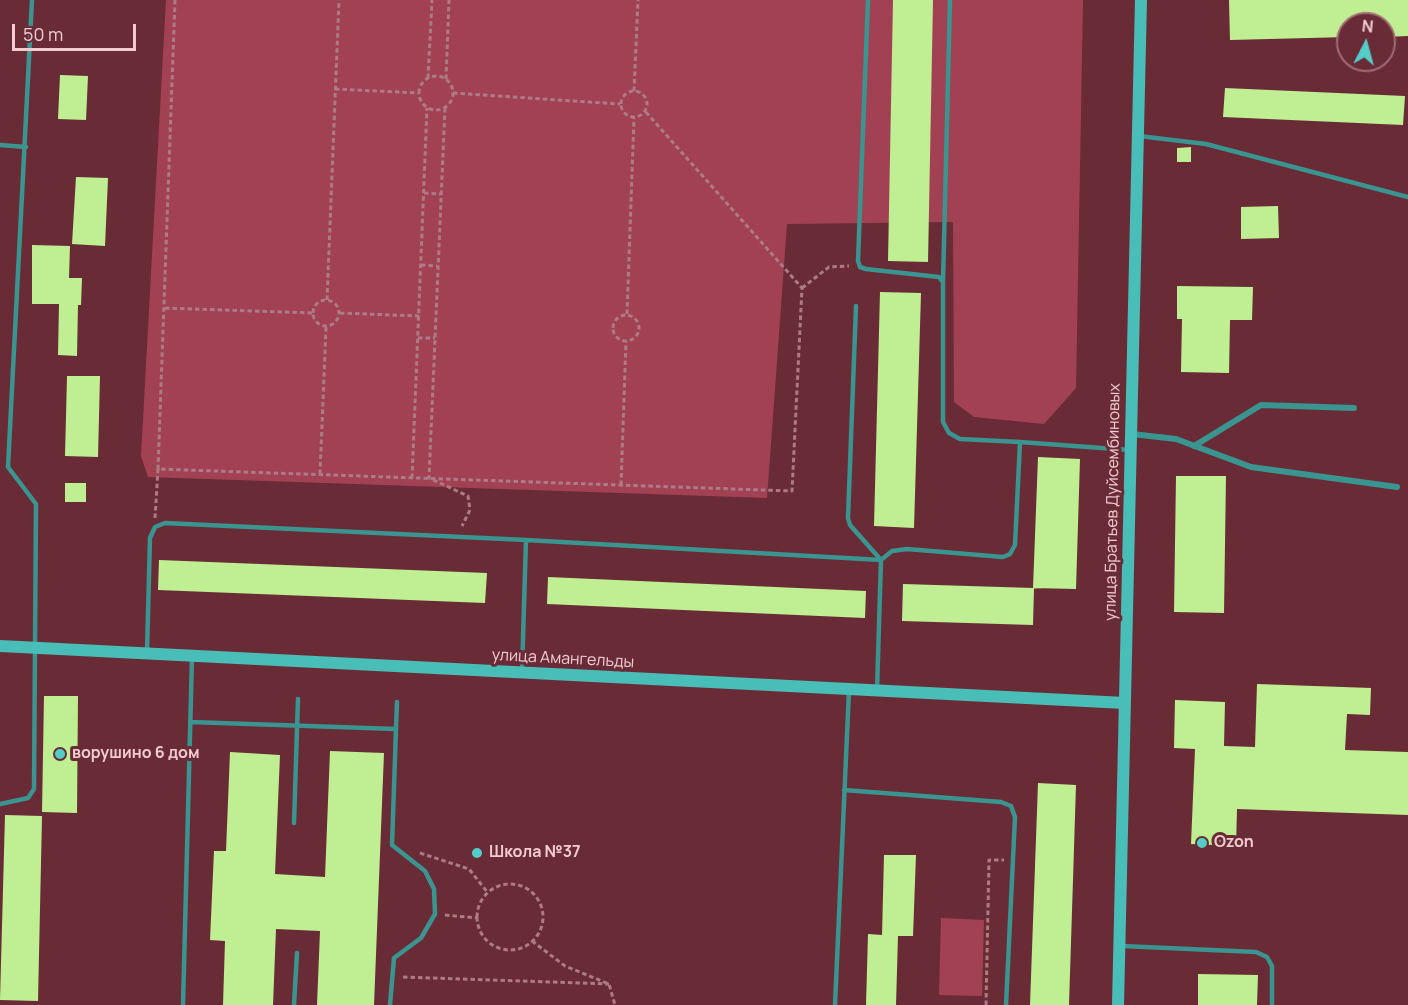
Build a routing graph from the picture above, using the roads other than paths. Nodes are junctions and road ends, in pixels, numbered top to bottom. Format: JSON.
{"nodes":[{"id":1,"x":32,"y":0,"type":"edge"},
{"id":2,"x":867,"y":0,"type":"edge"},
{"id":3,"x":950,"y":0,"type":"edge"},
{"id":4,"x":1141,"y":0,"type":"edge"},
{"id":5,"x":1136,"y":135,"type":"junction"},
{"id":6,"x":0,"y":145,"type":"edge"},
{"id":7,"x":26,"y":147,"type":"junction"},
{"id":8,"x":1408,"y":197,"type":"edge"},
{"id":9,"x":943,"y":282,"type":"junction"},
{"id":10,"x":856,"y":306,"type":"dead end"},
{"id":11,"x":1354,"y":408,"type":"dead end"},
{"id":12,"x":1132,"y":434,"type":"junction"},
{"id":13,"x":1020,"y":442,"type":"junction"},
{"id":14,"x":1194,"y":446,"type":"junction"},
{"id":15,"x":1131,"y":450,"type":"junction"},
{"id":16,"x":1397,"y":487,"type":"dead end"},
{"id":17,"x":526,"y":540,"type":"junction"},
{"id":18,"x":881,"y":560,"type":"junction"},
{"id":19,"x":0,"y":646,"type":"edge"},
{"id":20,"x":37,"y":648,"type":"junction"},
{"id":21,"x":147,"y":655,"type":"junction"},
{"id":22,"x":192,"y":657,"type":"junction"},
{"id":23,"x":522,"y":674,"type":"junction"},
{"id":24,"x":849,"y":690,"type":"junction"},
{"id":25,"x":877,"y":690,"type":"junction"},
{"id":26,"x":298,"y":699,"type":"dead end"},
{"id":27,"x":397,"y":702,"type":"dead end"},
{"id":28,"x":1125,"y":703,"type":"junction"},
{"id":29,"x":190,"y":722,"type":"junction"},
{"id":30,"x":297,"y":725,"type":"junction"},
{"id":31,"x":396,"y":729,"type":"junction"},
{"id":32,"x":844,"y":790,"type":"junction"},
{"id":33,"x":0,"y":804,"type":"edge"},
{"id":34,"x":294,"y":823,"type":"dead end"},
{"id":35,"x":1119,"y":946,"type":"junction"},
{"id":36,"x":297,"y":953,"type":"dead end"},
{"id":37,"x":183,"y":1005,"type":"edge"},
{"id":38,"x":294,"y":1005,"type":"edge"},
{"id":39,"x":390,"y":1005,"type":"edge"},
{"id":40,"x":835,"y":1005,"type":"edge"},
{"id":41,"x":1006,"y":1005,"type":"edge"},
{"id":42,"x":1118,"y":1005,"type":"edge"},
{"id":43,"x":1272,"y":1005,"type":"edge"}],
"edges":[{"from":1,"to":7,"type":"lane"},
{"from":2,"to":9,"type":"lane"},
{"from":3,"to":9,"type":"lane"},
{"from":4,"to":5,"type":"street","name":"улица Братьев Дуйсембиновых"},
{"from":5,"to":8,"type":"lane"},
{"from":5,"to":12,"type":"street","name":"улица Братьев Дуйсембиновых"},
{"from":6,"to":7,"type":"lane"},
{"from":7,"to":20,"type":"lane"},
{"from":9,"to":13,"type":"lane"},
{"from":10,"to":18,"type":"lane"},
{"from":11,"to":14,"type":"street"},
{"from":12,"to":14,"type":"street"},
{"from":12,"to":15,"type":"street","name":"улица Братьев Дуйсембиновых"},
{"from":13,"to":15,"type":"lane"},
{"from":13,"to":18,"type":"lane"},
{"from":14,"to":16,"type":"street"},
{"from":15,"to":28,"type":"street","name":"улица Братьев Дуйсембиновых"},
{"from":17,"to":18,"type":"lane"},
{"from":17,"to":21,"type":"lane"},
{"from":17,"to":23,"type":"lane"},
{"from":18,"to":25,"type":"lane"},
{"from":19,"to":20,"type":"street","name":"улица Амангельды"},
{"from":20,"to":21,"type":"street","name":"улица Амангельды"},
{"from":20,"to":33,"type":"lane"},
{"from":21,"to":22,"type":"street","name":"улица Амангельды"},
{"from":22,"to":23,"type":"street","name":"улица Амангельды"},
{"from":22,"to":29,"type":"lane"},
{"from":23,"to":24,"type":"street","name":"улица Амангельды"},
{"from":24,"to":25,"type":"street","name":"улица Амангельды"},
{"from":24,"to":32,"type":"lane"},
{"from":25,"to":28,"type":"street","name":"улица Амангельды"},
{"from":26,"to":30,"type":"lane"},
{"from":27,"to":31,"type":"lane"},
{"from":28,"to":35,"type":"street","name":"улица Братьев Дуйсембиновых"},
{"from":29,"to":30,"type":"lane"},
{"from":29,"to":37,"type":"lane"},
{"from":30,"to":31,"type":"lane"},
{"from":30,"to":34,"type":"lane"},
{"from":31,"to":39,"type":"lane"},
{"from":32,"to":40,"type":"lane"},
{"from":32,"to":41,"type":"lane"},
{"from":35,"to":42,"type":"street","name":"улица Братьев Дуйсембиновых"},
{"from":35,"to":43,"type":"lane"},
{"from":36,"to":38,"type":"lane"}]}
